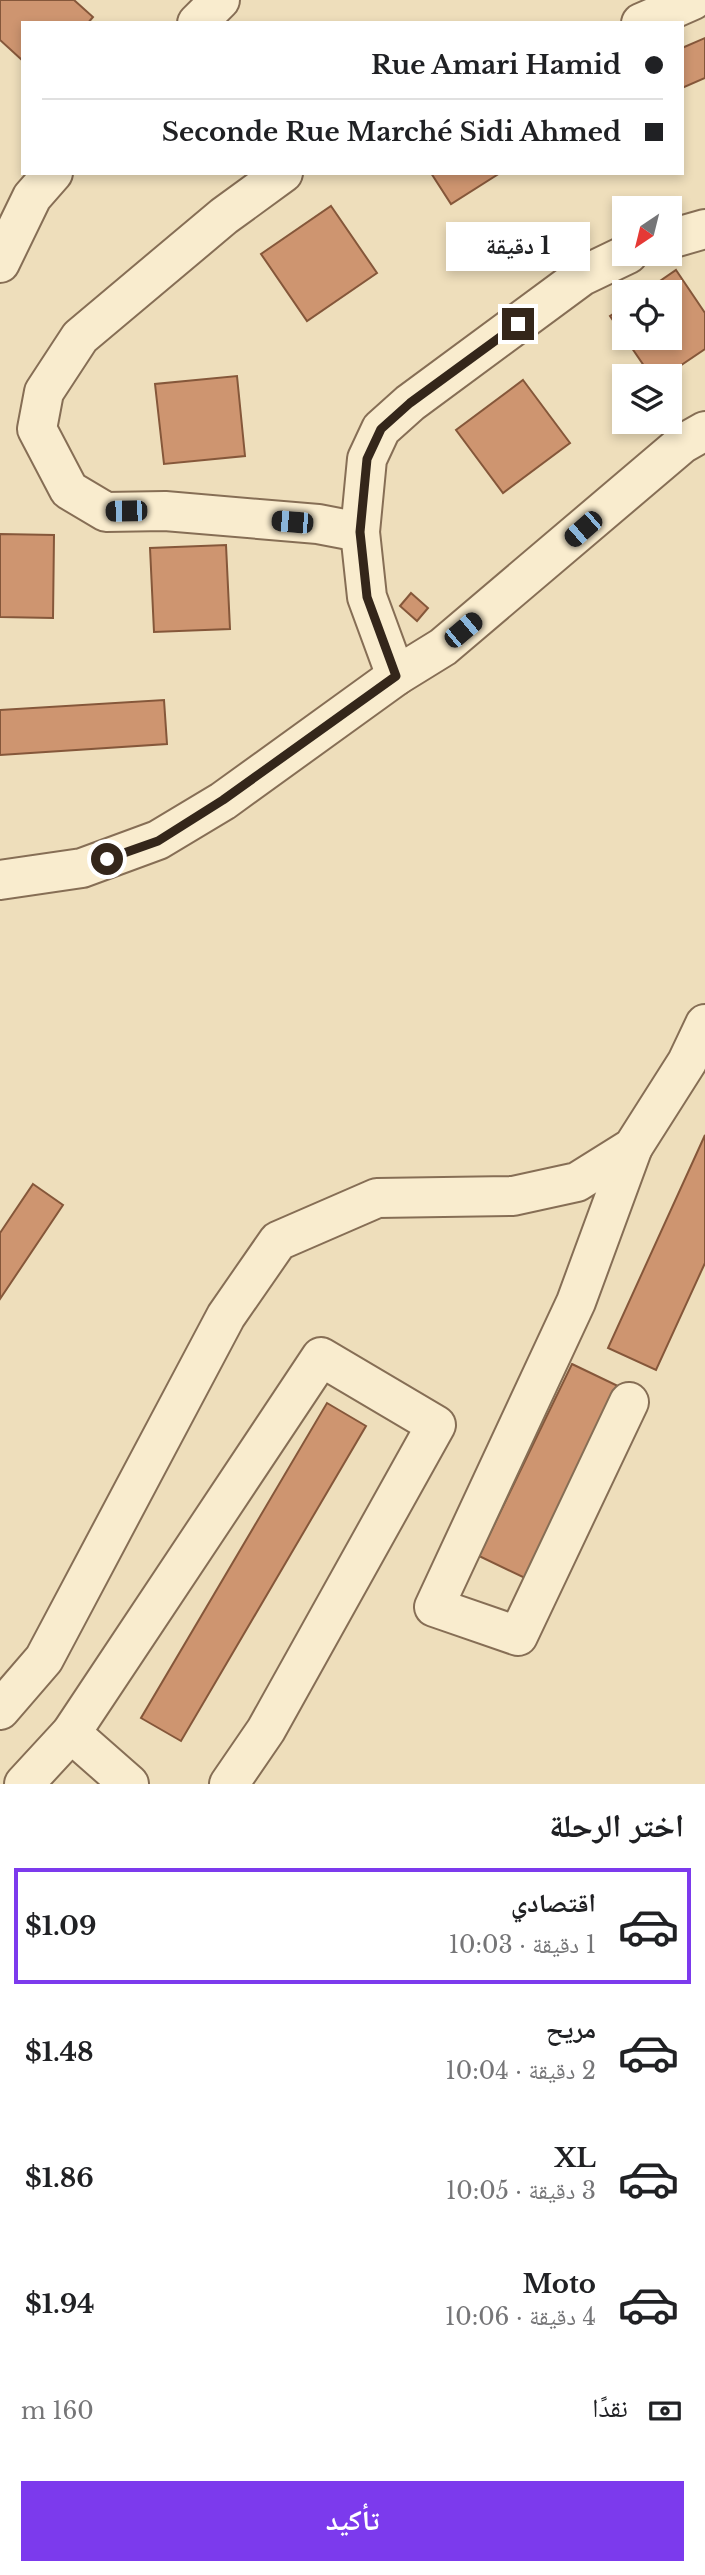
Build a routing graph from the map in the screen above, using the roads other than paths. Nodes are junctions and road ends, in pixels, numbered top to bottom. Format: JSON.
{"nodes":[{"id":1,"x":220,"y":0,"type":"edge"},
{"id":2,"x":693,"y":0,"type":"edge"},
{"id":3,"x":199,"y":21,"type":"edge"},
{"id":4,"x":646,"y":21,"type":"edge"},
{"id":5,"x":51,"y":175,"type":"edge"},
{"id":6,"x":280,"y":175,"type":"edge"},
{"id":7,"x":705,"y":229,"type":"edge"},
{"id":8,"x":682,"y":236,"type":"edge"},
{"id":9,"x":612,"y":262,"type":"edge"},
{"id":10,"x":0,"y":263,"type":"edge"},
{"id":11,"x":705,"y":431,"type":"edge"},
{"id":12,"x":360,"y":532,"type":"junction"},
{"id":13,"x":396,"y":676,"type":"junction"},
{"id":14,"x":0,"y":880,"type":"edge"},
{"id":15,"x":705,"y":1024,"type":"edge"},
{"id":16,"x":633,"y":1147,"type":"junction"},
{"id":17,"x":629,"y":1402,"type":"dead end"},
{"id":18,"x":0,"y":1710,"type":"edge"},
{"id":19,"x":71,"y":1732,"type":"junction"},
{"id":20,"x":24,"y":1784,"type":"edge"},
{"id":21,"x":129,"y":1784,"type":"edge"},
{"id":22,"x":229,"y":1784,"type":"edge"}],
"edges":[{"from":1,"to":3,"type":"street"},
{"from":2,"to":4,"type":"street"},
{"from":5,"to":10,"type":"street"},
{"from":6,"to":12,"type":"street"},
{"from":7,"to":8,"type":"street"},
{"from":9,"to":12,"type":"street"},
{"from":11,"to":13,"type":"street"},
{"from":12,"to":13,"type":"street"},
{"from":13,"to":14,"type":"street"},
{"from":15,"to":16,"type":"street"},
{"from":16,"to":17,"type":"street"},
{"from":16,"to":18,"type":"street"},
{"from":19,"to":20,"type":"street"},
{"from":19,"to":21,"type":"street"},
{"from":19,"to":22,"type":"street"}]}
